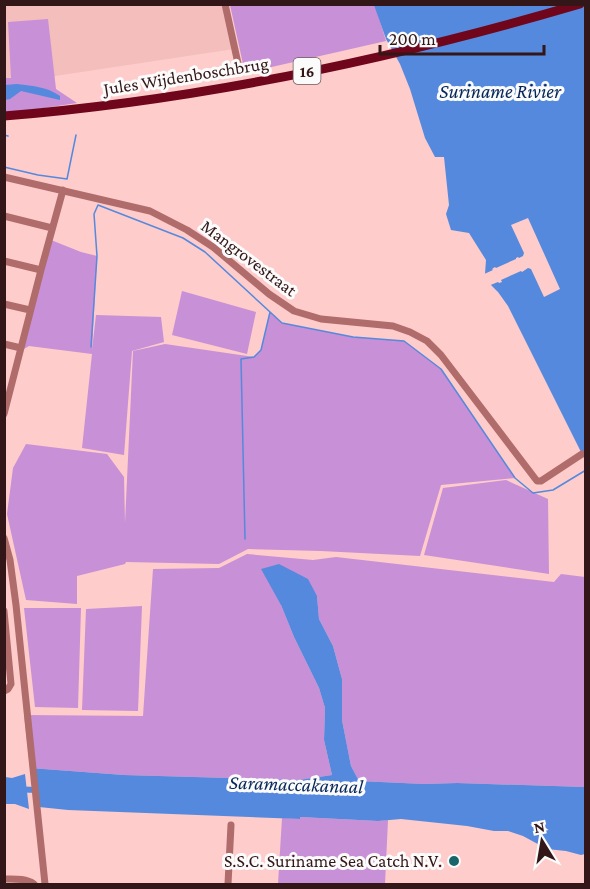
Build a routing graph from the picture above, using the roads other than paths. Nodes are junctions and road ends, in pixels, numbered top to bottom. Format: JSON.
{"nodes":[{"id":1,"x":225,"y":4,"type":"edge"},
{"id":2,"x":580,"y":4,"type":"edge"},
{"id":3,"x":239,"y":68,"type":"dead end"},
{"id":4,"x":4,"y":116,"type":"edge"},
{"id":5,"x":4,"y":177,"type":"edge"},
{"id":6,"x":63,"y":190,"type":"junction"},
{"id":7,"x":4,"y":216,"type":"edge"},
{"id":8,"x":52,"y":228,"type":"junction"},
{"id":9,"x":4,"y":261,"type":"edge"},
{"id":10,"x":40,"y":270,"type":"junction"},
{"id":11,"x":4,"y":304,"type":"edge"},
{"id":12,"x":30,"y":310,"type":"junction"},
{"id":13,"x":4,"y":344,"type":"edge"},
{"id":14,"x":21,"y":348,"type":"junction"},
{"id":15,"x":5,"y":413,"type":"edge"},
{"id":16,"x":582,"y":454,"type":"dead end"},
{"id":17,"x":4,"y":538,"type":"edge"},
{"id":18,"x":4,"y":611,"type":"edge"},
{"id":19,"x":5,"y":623,"type":"edge"},
{"id":20,"x":4,"y":691,"type":"edge"},
{"id":21,"x":231,"y":825,"type":"dead end"},
{"id":22,"x":4,"y":879,"type":"edge"},
{"id":23,"x":34,"y":885,"type":"edge"},
{"id":24,"x":45,"y":885,"type":"edge"},
{"id":25,"x":228,"y":885,"type":"edge"}],
"edges":[{"from":1,"to":3,"type":"street"},
{"from":2,"to":4,"type":"main road","name":"Jules Wijdenboschbrug","number":"16"},
{"from":5,"to":6,"type":"street","name":"Mangrovestraat"},
{"from":6,"to":8,"type":"street"},
{"from":6,"to":16,"type":"street","name":"Mangrovestraat"},
{"from":7,"to":8,"type":"street"},
{"from":8,"to":10,"type":"street"},
{"from":9,"to":10,"type":"street"},
{"from":10,"to":12,"type":"street"},
{"from":11,"to":12,"type":"street"},
{"from":12,"to":14,"type":"street"},
{"from":13,"to":14,"type":"street"},
{"from":14,"to":15,"type":"street"},
{"from":17,"to":24,"type":"street"},
{"from":18,"to":19,"type":"street"},
{"from":19,"to":20,"type":"street"},
{"from":21,"to":25,"type":"street"},
{"from":22,"to":23,"type":"street"}]}
